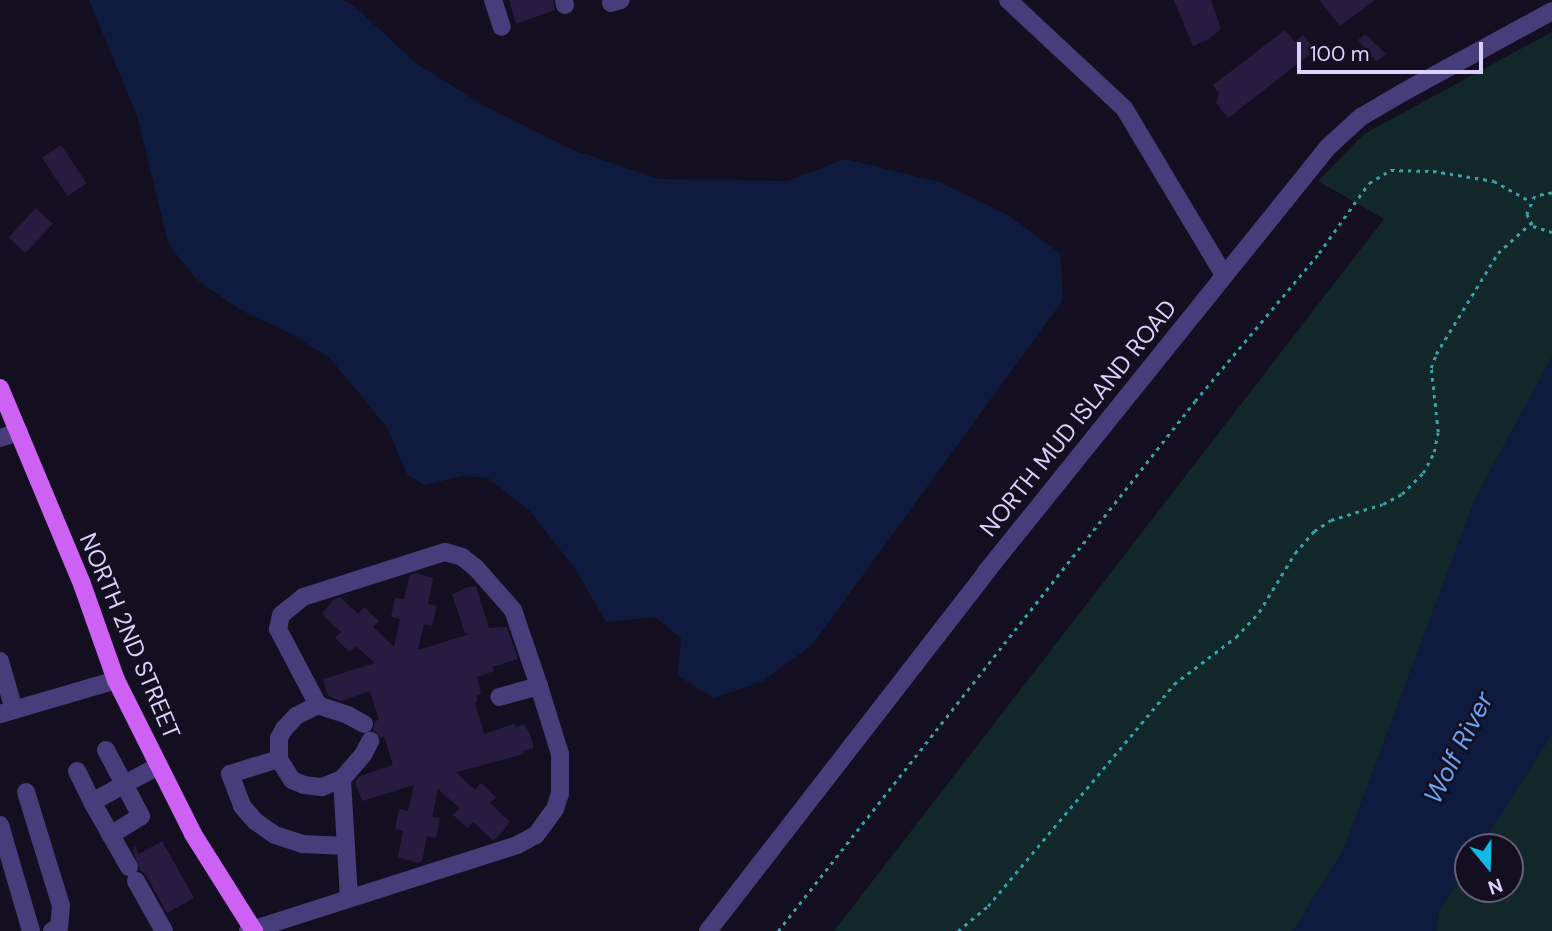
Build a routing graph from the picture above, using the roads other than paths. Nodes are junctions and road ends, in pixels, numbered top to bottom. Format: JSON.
{"nodes":[{"id":1,"x":493,"y":0,"type":"edge"},
{"id":2,"x":1008,"y":0,"type":"edge"},
{"id":3,"x":1552,"y":11,"type":"edge"},
{"id":4,"x":502,"y":27,"type":"dead end"},
{"id":5,"x":1224,"y":275,"type":"junction"},
{"id":6,"x":0,"y":388,"type":"edge"},
{"id":7,"x":19,"y":432,"type":"junction"},
{"id":8,"x":0,"y":438,"type":"edge"},
{"id":9,"x":0,"y":661,"type":"edge"},
{"id":10,"x":116,"y":680,"type":"junction"},
{"id":11,"x":539,"y":686,"type":"junction"},
{"id":12,"x":499,"y":697,"type":"dead end"},
{"id":13,"x":318,"y":705,"type":"junction"},
{"id":14,"x":7,"y":712,"type":"edge"},
{"id":15,"x":106,"y":750,"type":"dead end"},
{"id":16,"x":279,"y":759,"type":"junction"},
{"id":17,"x":158,"y":766,"type":"junction"},
{"id":18,"x":76,"y":771,"type":"dead end"},
{"id":19,"x":342,"y":779,"type":"junction"},
{"id":20,"x":124,"y":785,"type":"junction"},
{"id":21,"x":26,"y":792,"type":"dead end"},
{"id":22,"x":92,"y":802,"type":"junction"},
{"id":23,"x":0,"y":825,"type":"edge"},
{"id":24,"x":110,"y":835,"type":"junction"},
{"id":25,"x":346,"y":846,"type":"junction"},
{"id":26,"x":349,"y":898,"type":"junction"},
{"id":27,"x":251,"y":930,"type":"edge"},
{"id":28,"x":31,"y":931,"type":"edge"},
{"id":29,"x":52,"y":931,"type":"edge"},
{"id":30,"x":164,"y":931,"type":"edge"},
{"id":31,"x":708,"y":931,"type":"edge"}],
"edges":[{"from":1,"to":4,"type":"street"},
{"from":2,"to":5,"type":"street"},
{"from":3,"to":5,"type":"street","name":"NORTH MUD ISLAND ROAD"},
{"from":5,"to":31,"type":"street","name":"NORTH MUD ISLAND ROAD"},
{"from":6,"to":7,"type":"main road","name":"NORTH 2ND STREET"},
{"from":7,"to":8,"type":"street"},
{"from":7,"to":10,"type":"main road","name":"NORTH 2ND STREET"},
{"from":9,"to":14,"type":"street"},
{"from":10,"to":14,"type":"street"},
{"from":10,"to":17,"type":"main road","name":"NORTH 2ND STREET"},
{"from":11,"to":12,"type":"street"},
{"from":11,"to":13,"type":"street"},
{"from":11,"to":26,"type":"street"},
{"from":13,"to":16,"type":"street"},
{"from":13,"to":19,"type":"street"},
{"from":15,"to":20,"type":"street"},
{"from":16,"to":19,"type":"street"},
{"from":16,"to":25,"type":"street"},
{"from":17,"to":20,"type":"street"},
{"from":17,"to":27,"type":"main road","name":"NORTH 2ND STREET"},
{"from":18,"to":22,"type":"street"},
{"from":19,"to":25,"type":"street"},
{"from":20,"to":22,"type":"street"},
{"from":20,"to":24,"type":"street"},
{"from":21,"to":29,"type":"street"},
{"from":22,"to":24,"type":"street"},
{"from":23,"to":28,"type":"street"},
{"from":24,"to":30,"type":"street"},
{"from":25,"to":26,"type":"street"},
{"from":26,"to":27,"type":"street"}]}
